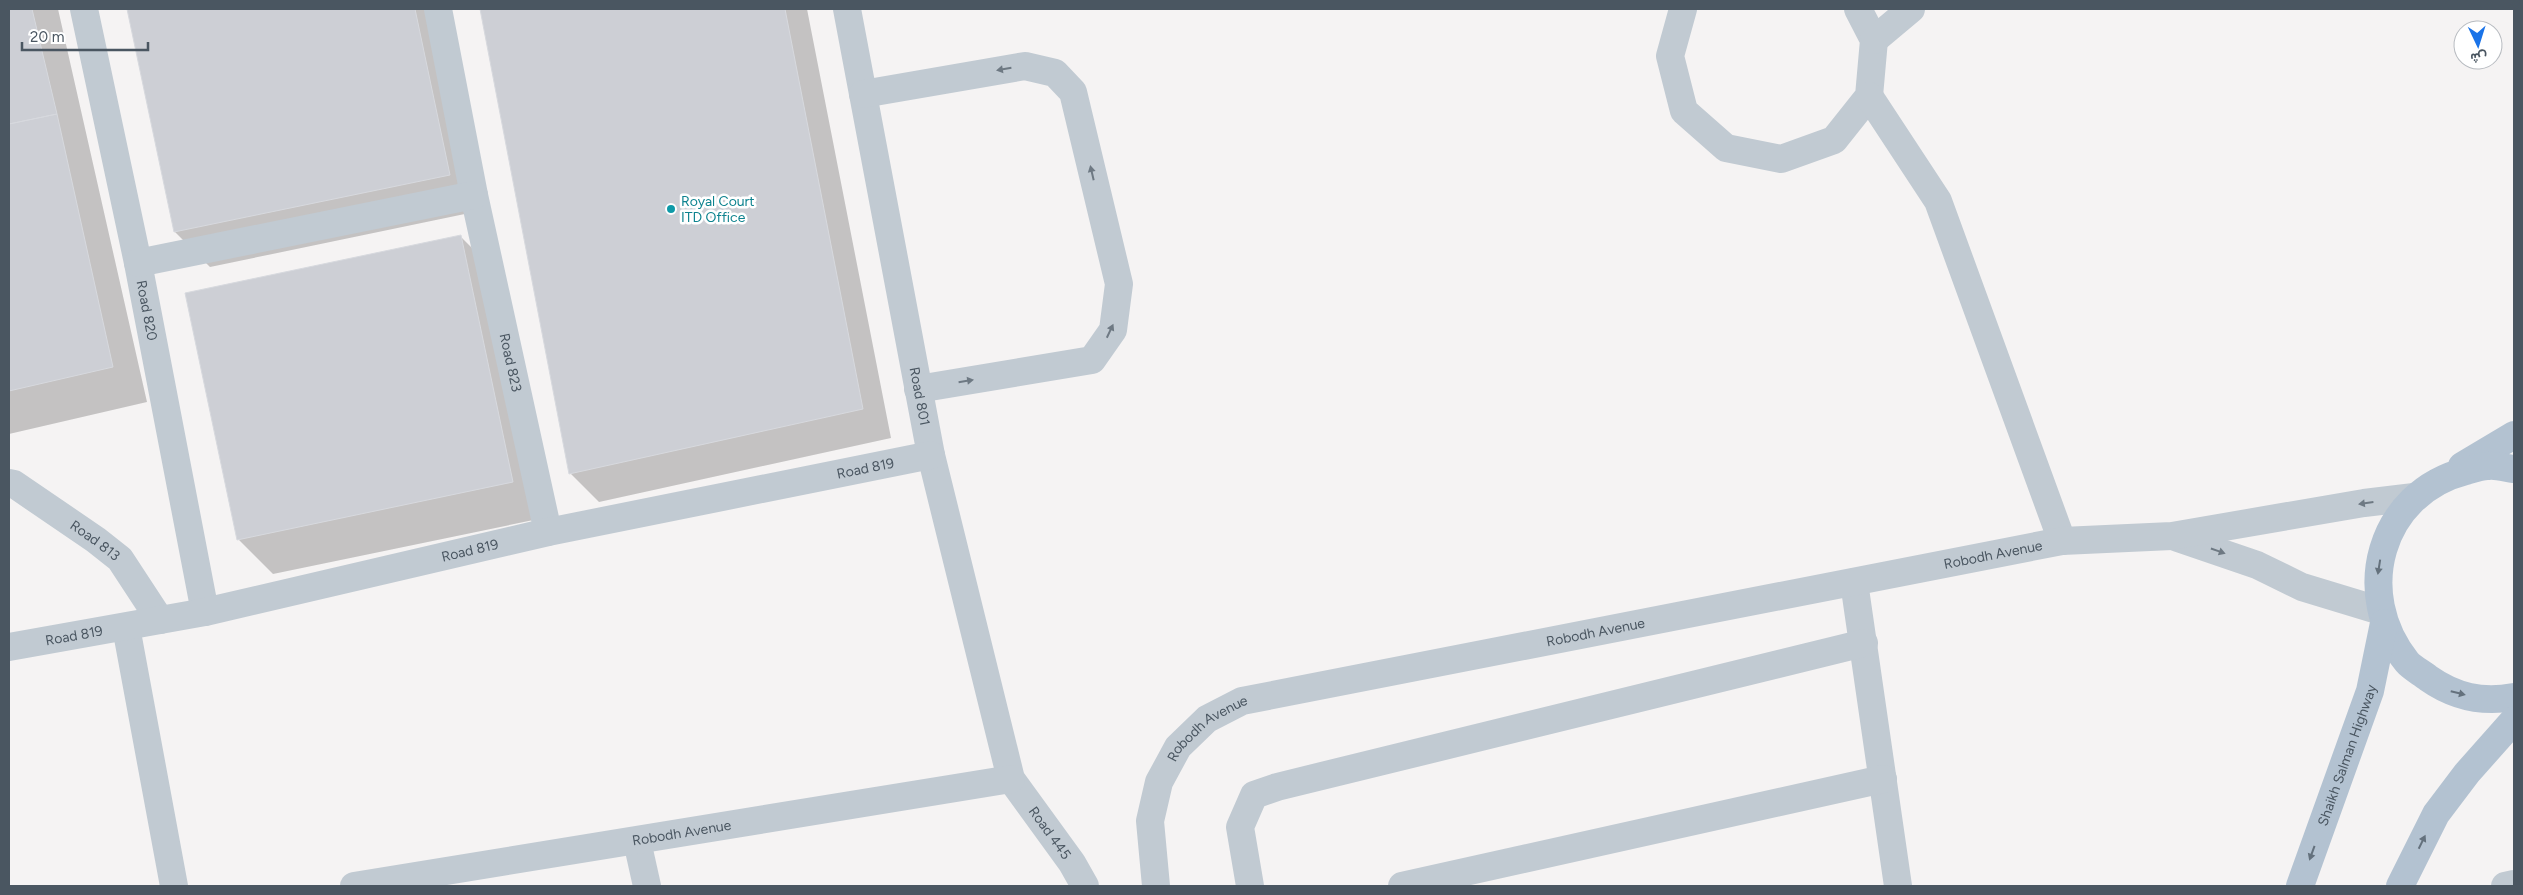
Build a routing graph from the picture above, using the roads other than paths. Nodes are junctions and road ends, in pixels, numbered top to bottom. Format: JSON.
{"nodes":[{"id":1,"x":84,"y":9,"type":"edge"},
{"id":2,"x":438,"y":9,"type":"edge"},
{"id":3,"x":847,"y":9,"type":"edge"},
{"id":4,"x":1683,"y":9,"type":"edge"},
{"id":5,"x":1858,"y":9,"type":"edge"},
{"id":6,"x":1911,"y":9,"type":"edge"},
{"id":7,"x":1874,"y":40,"type":"junction"},
{"id":8,"x":864,"y":94,"type":"junction"},
{"id":9,"x":1869,"y":96,"type":"junction"},
{"id":10,"x":474,"y":194,"type":"junction"},
{"id":11,"x":138,"y":263,"type":"junction"},
{"id":12,"x":918,"y":389,"type":"junction"},
{"id":13,"x":2514,"y":435,"type":"edge"},
{"id":14,"x":930,"y":455,"type":"junction"},
{"id":15,"x":2514,"y":469,"type":"edge"},
{"id":16,"x":2445,"y":476,"type":"junction"},
{"id":17,"x":9,"y":483,"type":"edge"},
{"id":18,"x":2414,"y":497,"type":"junction"},
{"id":19,"x":548,"y":532,"type":"junction"},
{"id":20,"x":2172,"y":536,"type":"junction"},
{"id":21,"x":2062,"y":541,"type":"junction"},
{"id":22,"x":1854,"y":582,"type":"junction"},
{"id":23,"x":205,"y":612,"type":"junction"},
{"id":24,"x":2382,"y":617,"type":"junction"},
{"id":25,"x":160,"y":620,"type":"junction"},
{"id":26,"x":126,"y":627,"type":"junction"},
{"id":27,"x":1864,"y":643,"type":"junction"},
{"id":28,"x":9,"y":647,"type":"edge"},
{"id":29,"x":2502,"y":699,"type":"edge"},
{"id":30,"x":2511,"y":729,"type":"edge"},
{"id":31,"x":1012,"y":779,"type":"junction"},
{"id":32,"x":1883,"y":780,"type":"junction"},
{"id":33,"x":637,"y":841,"type":"junction"},
{"id":34,"x":405,"y":882,"type":"edge"},
{"id":35,"x":2514,"y":884,"type":"edge"},
{"id":36,"x":1893,"y":885,"type":"edge"},
{"id":37,"x":174,"y":886,"type":"edge"},
{"id":38,"x":354,"y":886,"type":"edge"},
{"id":39,"x":647,"y":886,"type":"edge"},
{"id":40,"x":1086,"y":886,"type":"edge"},
{"id":41,"x":1156,"y":886,"type":"edge"},
{"id":42,"x":1250,"y":886,"type":"edge"},
{"id":43,"x":1402,"y":886,"type":"edge"},
{"id":44,"x":2300,"y":886,"type":"edge"},
{"id":45,"x":2400,"y":886,"type":"edge"},
{"id":46,"x":2505,"y":886,"type":"edge"}],
"edges":[{"from":1,"to":11,"type":"street","name":"Road 820"},
{"from":2,"to":10,"type":"street","name":"Road 823"},
{"from":3,"to":8,"type":"street","name":"Road 801"},
{"from":4,"to":9,"type":"street"},
{"from":5,"to":7,"type":"street"},
{"from":6,"to":7,"type":"street"},
{"from":7,"to":9,"type":"street"},
{"from":8,"to":12,"type":"street","name":"Road 801"},
{"from":12,"to":8,"type":"street","one_way":true},
{"from":9,"to":21,"type":"street"},
{"from":10,"to":11,"type":"street"},
{"from":10,"to":19,"type":"street","name":"Road 823"},
{"from":11,"to":23,"type":"street","name":"Road 820"},
{"from":12,"to":14,"type":"street","name":"Road 801"},
{"from":13,"to":16,"type":"main road"},
{"from":14,"to":19,"type":"street","name":"Road 819"},
{"from":14,"to":31,"type":"street","name":"Road 801"},
{"from":15,"to":16,"type":"main road"},
{"from":16,"to":18,"type":"main road"},
{"from":17,"to":25,"type":"street","name":"Road 813"},
{"from":18,"to":20,"type":"street","name":"Robodh Avenue","one_way":true},
{"from":18,"to":24,"type":"main road","one_way":true},
{"from":19,"to":23,"type":"street","name":"Road 819"},
{"from":20,"to":21,"type":"street","name":"Robodh Avenue"},
{"from":20,"to":24,"type":"street","name":"Robodh Avenue","one_way":true},
{"from":21,"to":22,"type":"street","name":"Robodh Avenue"},
{"from":22,"to":27,"type":"street"},
{"from":22,"to":41,"type":"street","name":"Robodh Avenue"},
{"from":23,"to":25,"type":"street","name":"Road 819"},
{"from":24,"to":29,"type":"main road","one_way":true},
{"from":24,"to":44,"type":"main road","name":"Shaikh Salman Highway","one_way":true},
{"from":25,"to":26,"type":"street","name":"Road 819"},
{"from":26,"to":28,"type":"street","name":"Road 819"},
{"from":26,"to":37,"type":"street"},
{"from":27,"to":32,"type":"street"},
{"from":27,"to":42,"type":"street"},
{"from":29,"to":30,"type":"street"},
{"from":45,"to":30,"type":"main road","one_way":true},
{"from":31,"to":33,"type":"street","name":"Robodh Avenue"},
{"from":31,"to":40,"type":"street","name":"Road 445"},
{"from":32,"to":36,"type":"street"},
{"from":32,"to":43,"type":"street"},
{"from":33,"to":34,"type":"street","name":"Robodh Avenue"},
{"from":33,"to":39,"type":"street"},
{"from":34,"to":38,"type":"street","name":"Robodh Avenue"},
{"from":35,"to":46,"type":"street"}]}
